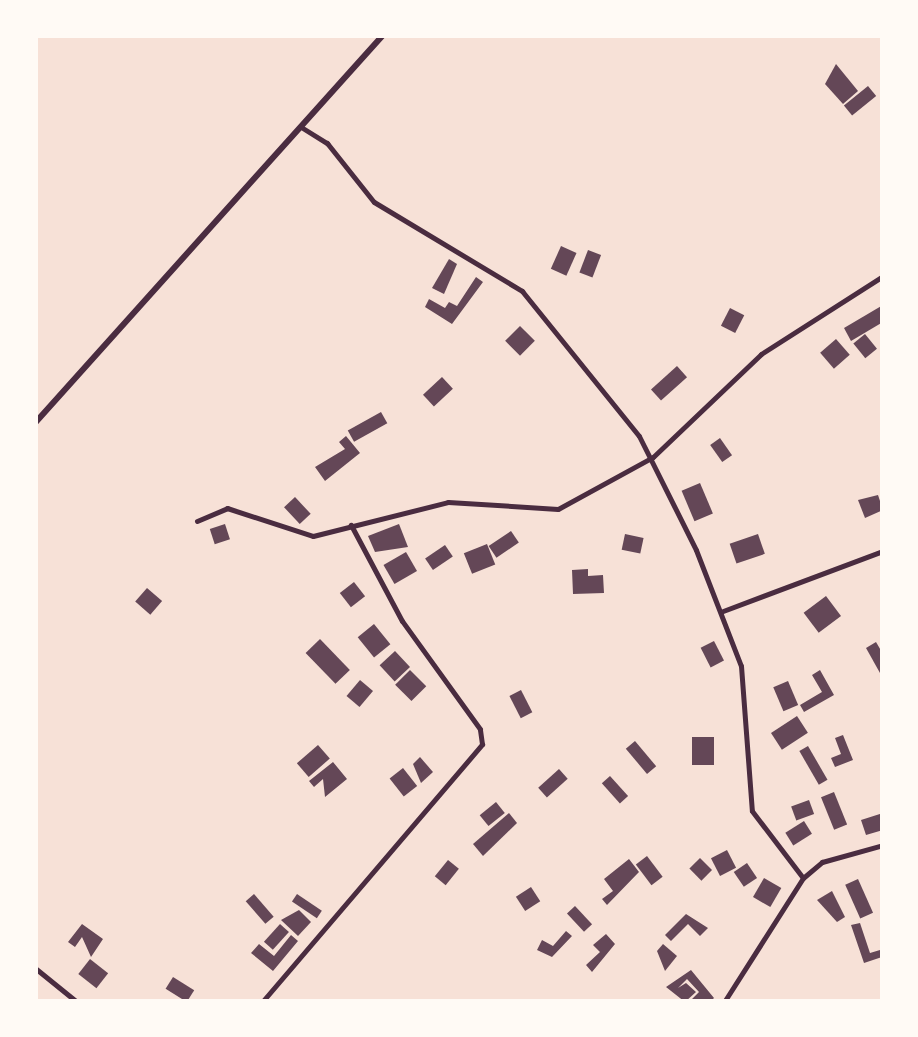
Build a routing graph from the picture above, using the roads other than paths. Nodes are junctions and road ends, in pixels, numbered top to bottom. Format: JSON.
{"nodes":[{"id":1,"x":382,"y":35,"type":"edge"},
{"id":2,"x":301,"y":127,"type":"junction"},
{"id":3,"x":883,"y":276,"type":"edge"},
{"id":4,"x":35,"y":423,"type":"edge"},
{"id":5,"x":653,"y":458,"type":"junction"},
{"id":6,"x":198,"y":521,"type":"dead end"},
{"id":7,"x":351,"y":525,"type":"junction"},
{"id":8,"x":883,"y":551,"type":"edge"},
{"id":9,"x":723,"y":611,"type":"junction"},
{"id":10,"x":883,"y":844,"type":"edge"},
{"id":11,"x":802,"y":878,"type":"junction"},
{"id":12,"x":35,"y":968,"type":"edge"},
{"id":13,"x":77,"y":1002,"type":"edge"},
{"id":14,"x":262,"y":1002,"type":"edge"},
{"id":15,"x":724,"y":1002,"type":"edge"}],
"edges":[{"from":1,"to":2,"type":"main road"},
{"from":2,"to":4,"type":"main road"},
{"from":2,"to":5,"type":"street"},
{"from":3,"to":5,"type":"street"},
{"from":5,"to":7,"type":"street"},
{"from":5,"to":9,"type":"street"},
{"from":6,"to":7,"type":"street"},
{"from":7,"to":14,"type":"street"},
{"from":8,"to":9,"type":"street"},
{"from":9,"to":11,"type":"street"},
{"from":10,"to":11,"type":"street"},
{"from":11,"to":15,"type":"street"},
{"from":12,"to":13,"type":"street"}]}
